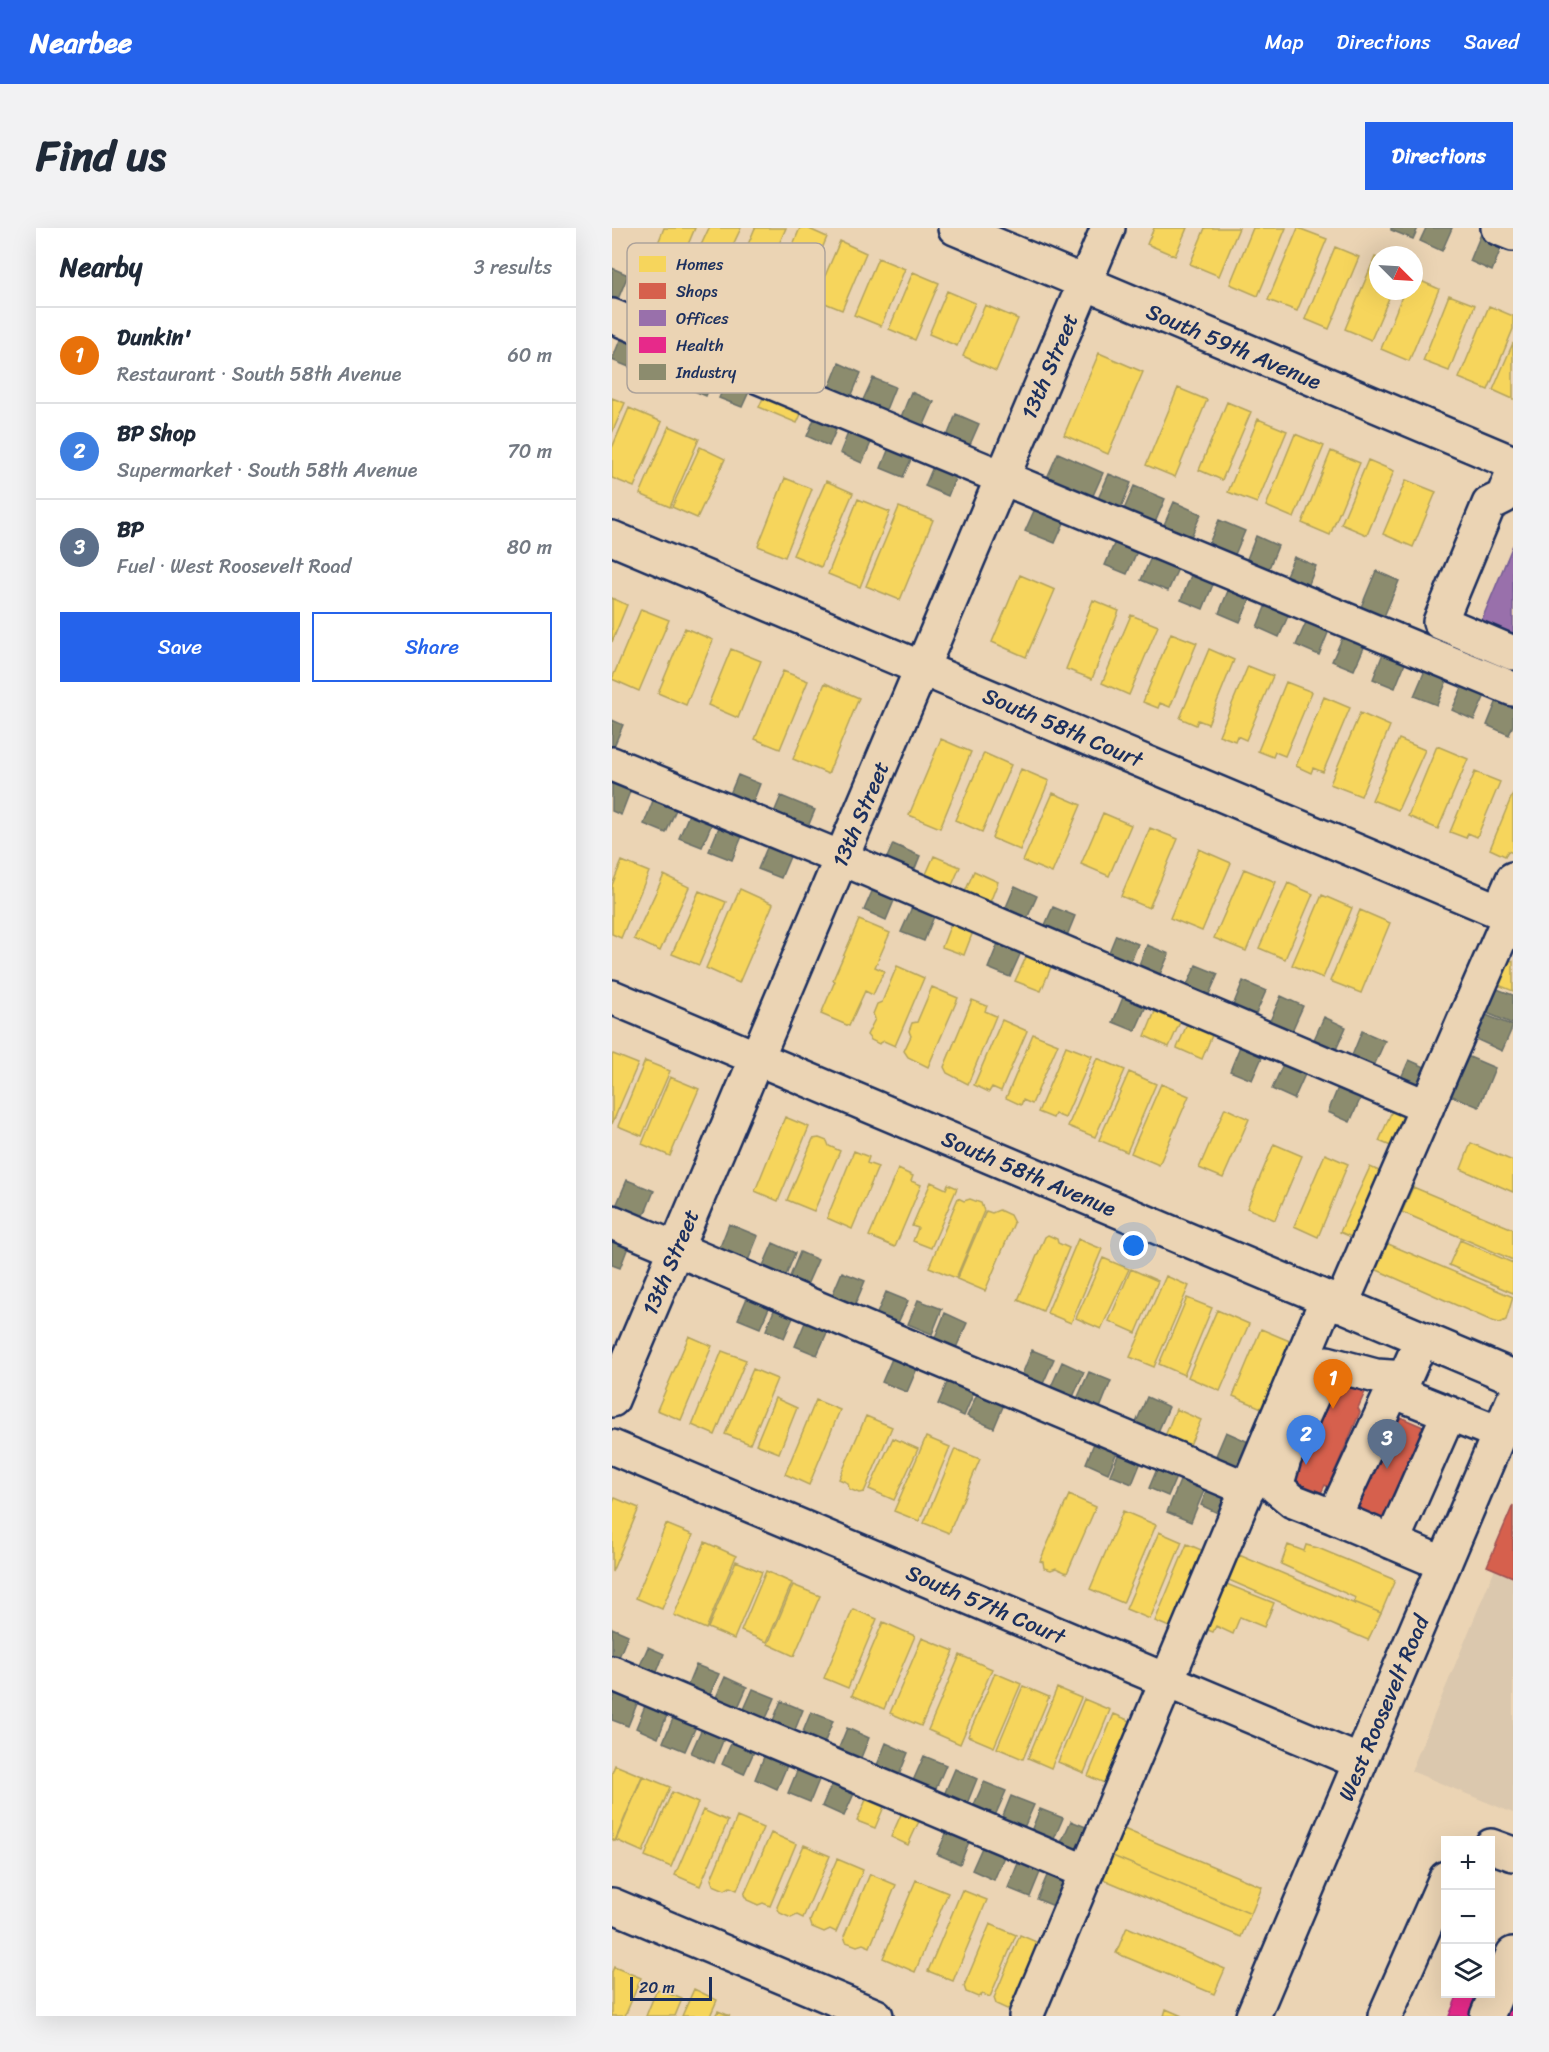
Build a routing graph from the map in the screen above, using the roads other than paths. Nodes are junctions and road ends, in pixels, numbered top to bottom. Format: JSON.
{"nodes":[{"id":1,"x":956,"y":228,"type":"edge"},
{"id":2,"x":1108,"y":228,"type":"edge"},
{"id":3,"x":1498,"y":228,"type":"edge"},
{"id":4,"x":1513,"y":234,"type":"edge"},
{"id":5,"x":1084,"y":282,"type":"junction"},
{"id":6,"x":612,"y":316,"type":"edge"},
{"id":7,"x":627,"y":322,"type":"edge"},
{"id":8,"x":797,"y":393,"type":"edge"},
{"id":9,"x":1513,"y":463,"type":"edge"},
{"id":10,"x":1513,"y":472,"type":"edge"},
{"id":11,"x":1002,"y":478,"type":"junction"},
{"id":12,"x":612,"y":538,"type":"edge"},
{"id":13,"x":1513,"y":653,"type":"edge"},
{"id":14,"x":922,"y":668,"type":"junction"},
{"id":15,"x":1513,"y":689,"type":"edge"},
{"id":16,"x":612,"y":764,"type":"edge"},
{"id":17,"x":841,"y":858,"type":"junction"},
{"id":18,"x":1513,"y":879,"type":"edge"},
{"id":19,"x":1507,"y":914,"type":"edge"},
{"id":20,"x":612,"y":997,"type":"edge"},
{"id":21,"x":756,"y":1058,"type":"junction"},
{"id":22,"x":1427,"y":1107,"type":"junction"},
{"id":23,"x":612,"y":1222,"type":"edge"},
{"id":24,"x":676,"y":1249,"type":"junction"},
{"id":25,"x":1334,"y":1302,"type":"junction"},
{"id":26,"x":1422,"y":1339,"type":"junction"},
{"id":27,"x":1513,"y":1377,"type":"edge"},
{"id":28,"x":1402,"y":1386,"type":"junction"},
{"id":29,"x":612,"y":1400,"type":"edge"},
{"id":30,"x":1513,"y":1401,"type":"edge"},
{"id":31,"x":1449,"y":1413,"type":"junction"},
{"id":32,"x":1499,"y":1433,"type":"junction"},
{"id":33,"x":612,"y":1446,"type":"edge"},
{"id":34,"x":1248,"y":1489,"type":"junction"},
{"id":35,"x":1334,"y":1517,"type":"junction"},
{"id":36,"x":1392,"y":1542,"type":"junction"},
{"id":37,"x":1444,"y":1564,"type":"junction"},
{"id":38,"x":612,"y":1673,"type":"edge"},
{"id":39,"x":1167,"y":1681,"type":"junction"},
{"id":40,"x":1360,"y":1762,"type":"junction"},
{"id":41,"x":1495,"y":1847,"type":"edge"},
{"id":42,"x":1513,"y":1854,"type":"edge"},
{"id":43,"x":1086,"y":1872,"type":"junction"},
{"id":44,"x":1441,"y":1889,"type":"edge"},
{"id":45,"x":612,"y":1905,"type":"edge"},
{"id":46,"x":1513,"y":1954,"type":"edge"},
{"id":47,"x":876,"y":2016,"type":"edge"},
{"id":48,"x":1026,"y":2016,"type":"edge"},
{"id":49,"x":1253,"y":2016,"type":"edge"},
{"id":50,"x":1385,"y":2016,"type":"edge"},
{"id":51,"x":1487,"y":2016,"type":"edge"}],
"edges":[{"from":1,"to":5,"type":"street","name":"South 59th Avenue"},
{"from":2,"to":5,"type":"street","name":"13th Street"},
{"from":3,"to":4,"type":"street"},
{"from":5,"to":9,"type":"street","name":"South 59th Avenue"},
{"from":5,"to":11,"type":"street","name":"13th Street"},
{"from":6,"to":7,"type":"street"},
{"from":8,"to":11,"type":"street"},
{"from":10,"to":13,"type":"street"},
{"from":11,"to":14,"type":"street","name":"13th Street"},
{"from":11,"to":15,"type":"street"},
{"from":12,"to":14,"type":"street","name":"South 58th Court"},
{"from":14,"to":17,"type":"street","name":"13th Street"},
{"from":14,"to":19,"type":"street","name":"South 58th Court"},
{"from":16,"to":17,"type":"street"},
{"from":17,"to":21,"type":"street","name":"13th Street"},
{"from":17,"to":22,"type":"street"},
{"from":18,"to":19,"type":"street"},
{"from":19,"to":22,"type":"street"},
{"from":20,"to":21,"type":"street","name":"South 58th Avenue"},
{"from":21,"to":24,"type":"street","name":"13th Street"},
{"from":21,"to":25,"type":"street","name":"South 58th Avenue"},
{"from":22,"to":25,"type":"street"},
{"from":23,"to":24,"type":"street"},
{"from":24,"to":29,"type":"street","name":"13th Street"},
{"from":24,"to":34,"type":"street"},
{"from":25,"to":26,"type":"street","name":"South 58th Avenue"},
{"from":25,"to":34,"type":"street"},
{"from":26,"to":27,"type":"street","name":"South 58th Avenue"},
{"from":26,"to":28,"type":"street"},
{"from":28,"to":31,"type":"street"},
{"from":28,"to":35,"type":"street"},
{"from":28,"to":35,"type":"street"},
{"from":30,"to":32,"type":"street","name":"West Roosevelt Road"},
{"from":31,"to":32,"type":"street"},
{"from":31,"to":36,"type":"street"},
{"from":32,"to":37,"type":"street","name":"West Roosevelt Road"},
{"from":33,"to":39,"type":"street","name":"South 57th Court"},
{"from":34,"to":39,"type":"street"},
{"from":35,"to":36,"type":"street"},
{"from":36,"to":37,"type":"street"},
{"from":37,"to":40,"type":"street","name":"West Roosevelt Road"},
{"from":38,"to":43,"type":"street"},
{"from":39,"to":40,"type":"street","name":"South 57th Court"},
{"from":39,"to":43,"type":"street"},
{"from":40,"to":49,"type":"street","name":"West Roosevelt Road"},
{"from":41,"to":42,"type":"street"},
{"from":43,"to":48,"type":"street"},
{"from":44,"to":50,"type":"street"},
{"from":45,"to":47,"type":"street"},
{"from":46,"to":51,"type":"street"}]}
